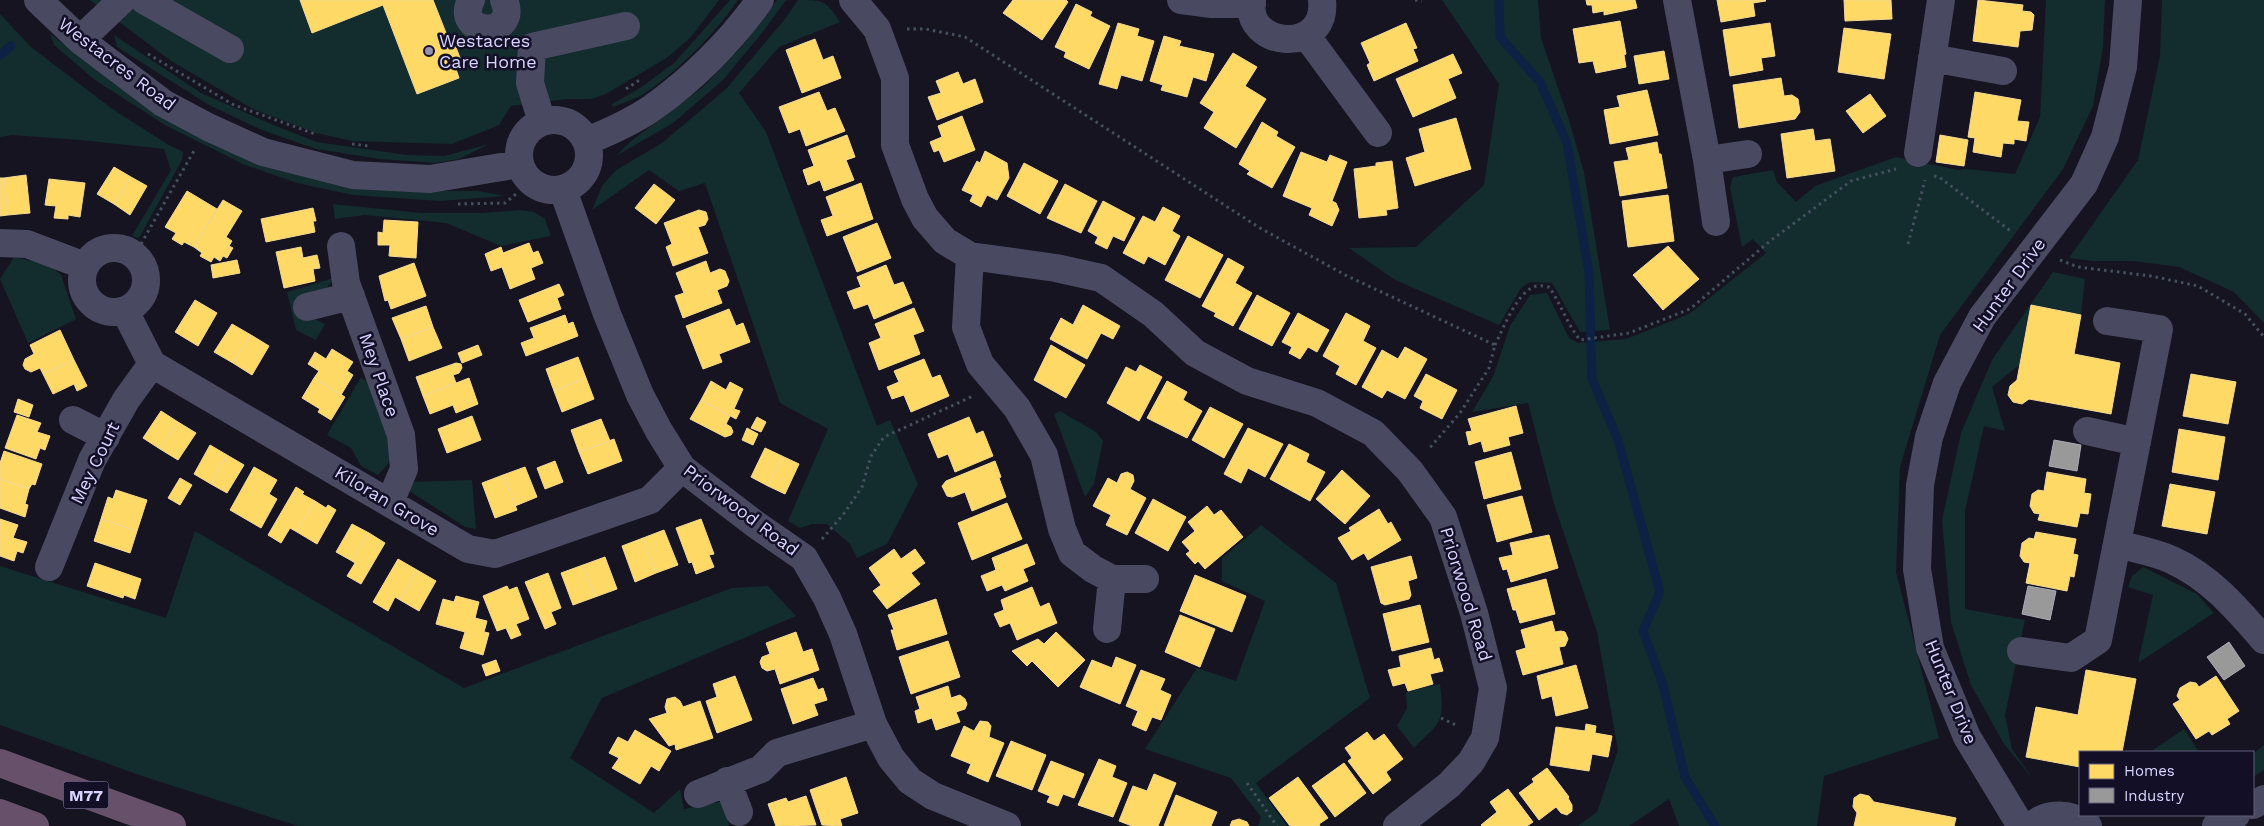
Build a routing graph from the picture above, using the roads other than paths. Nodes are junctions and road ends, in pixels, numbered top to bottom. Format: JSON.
{"nodes":[{"id":1,"x":38,"y":0,"type":"edge"},
{"id":2,"x":122,"y":0,"type":"edge"},
{"id":3,"x":144,"y":0,"type":"edge"},
{"id":4,"x":471,"y":0,"type":"edge"},
{"id":5,"x":760,"y":0,"type":"edge"},
{"id":6,"x":853,"y":0,"type":"edge"},
{"id":7,"x":1181,"y":0,"type":"edge"},
{"id":8,"x":1322,"y":0,"type":"edge"},
{"id":9,"x":1677,"y":0,"type":"edge"},
{"id":10,"x":1941,"y":0,"type":"edge"},
{"id":11,"x":2128,"y":0,"type":"edge"},
{"id":12,"x":1252,"y":2,"type":"edge"},
{"id":13,"x":504,"y":10,"type":"edge"},
{"id":14,"x":626,"y":26,"type":"dead end"},
{"id":15,"x":1306,"y":35,"type":"junction"},
{"id":16,"x":80,"y":40,"type":"junction"},
{"id":17,"x":532,"y":47,"type":"junction"},
{"id":18,"x":230,"y":49,"type":"dead end"},
{"id":19,"x":1932,"y":58,"type":"junction"},
{"id":20,"x":2003,"y":71,"type":"dead end"},
{"id":21,"x":542,"y":122,"type":"junction"},
{"id":22,"x":1378,"y":133,"type":"dead end"},
{"id":23,"x":587,"y":141,"type":"junction"},
{"id":24,"x":1748,"y":154,"type":"dead end"},
{"id":25,"x":1707,"y":160,"type":"junction"},
{"id":26,"x":1910,"y":162,"type":"road end"},
{"id":27,"x":520,"y":164,"type":"junction"},
{"id":28,"x":563,"y":190,"type":"junction"},
{"id":29,"x":1716,"y":222,"type":"dead end"},
{"id":30,"x":0,"y":243,"type":"edge"},
{"id":31,"x":341,"y":246,"type":"dead end"},
{"id":32,"x":970,"y":256,"type":"junction"},
{"id":33,"x":85,"y":266,"type":"junction"},
{"id":34,"x":351,"y":296,"type":"junction"},
{"id":35,"x":307,"y":307,"type":"dead end"},
{"id":36,"x":125,"y":311,"type":"junction"},
{"id":37,"x":2107,"y":321,"type":"dead end"},
{"id":38,"x":152,"y":364,"type":"junction"},
{"id":39,"x":73,"y":420,"type":"dead end"},
{"id":40,"x":2087,"y":430,"type":"dead end"},
{"id":41,"x":106,"y":436,"type":"junction"},
{"id":42,"x":2137,"y":442,"type":"junction"},
{"id":43,"x":682,"y":468,"type":"junction"},
{"id":44,"x":390,"y":502,"type":"junction"},
{"id":45,"x":2117,"y":544,"type":"junction"},
{"id":46,"x":49,"y":567,"type":"dead end"},
{"id":47,"x":1112,"y":579,"type":"junction"},
{"id":48,"x":1145,"y":580,"type":"dead end"},
{"id":49,"x":1107,"y":629,"type":"dead end"},
{"id":50,"x":2264,"y":640,"type":"edge"},
{"id":51,"x":2021,"y":651,"type":"dead end"},
{"id":52,"x":873,"y":724,"type":"junction"},
{"id":53,"x":0,"y":763,"type":"edge"},
{"id":54,"x":727,"y":781,"type":"junction"},
{"id":55,"x":698,"y":794,"type":"dead end"},
{"id":56,"x":739,"y":812,"type":"dead end"},
{"id":57,"x":0,"y":813,"type":"edge"},
{"id":58,"x":2234,"y":816,"type":"edge"},
{"id":59,"x":35,"y":826,"type":"edge"},
{"id":60,"x":172,"y":826,"type":"edge"},
{"id":61,"x":1007,"y":826,"type":"edge"},
{"id":62,"x":1397,"y":826,"type":"edge"},
{"id":63,"x":2021,"y":826,"type":"edge"},
{"id":64,"x":2032,"y":826,"type":"edge"},
{"id":65,"x":2088,"y":826,"type":"edge"},
{"id":66,"x":2216,"y":826,"type":"edge"}],
"edges":[{"from":1,"to":16,"type":"street","name":"Westacres Road"},
{"from":2,"to":16,"type":"street"},
{"from":3,"to":18,"type":"street"},
{"from":4,"to":13,"type":"street"},
{"from":5,"to":23,"type":"street"},
{"from":6,"to":32,"type":"street","name":"Priorwood Road"},
{"from":7,"to":12,"type":"street"},
{"from":8,"to":15,"type":"street"},
{"from":9,"to":25,"type":"street"},
{"from":10,"to":19,"type":"street"},
{"from":11,"to":63,"type":"street","name":"Hunter Drive"},
{"from":12,"to":15,"type":"street"},
{"from":13,"to":17,"type":"street"},
{"from":14,"to":17,"type":"street"},
{"from":15,"to":22,"type":"street"},
{"from":16,"to":27,"type":"street","name":"Westacres Road"},
{"from":17,"to":21,"type":"street"},
{"from":19,"to":20,"type":"street"},
{"from":19,"to":26,"type":"street"},
{"from":21,"to":23,"type":"street"},
{"from":21,"to":27,"type":"street"},
{"from":23,"to":28,"type":"street"},
{"from":24,"to":25,"type":"street"},
{"from":25,"to":29,"type":"street"},
{"from":27,"to":28,"type":"street"},
{"from":28,"to":43,"type":"street","name":"Priorwood Road"},
{"from":30,"to":33,"type":"street"},
{"from":31,"to":34,"type":"street","name":"Mey Place"},
{"from":32,"to":47,"type":"street"},
{"from":32,"to":62,"type":"street","name":"Priorwood Road"},
{"from":33,"to":36,"type":"street"},
{"from":33,"to":36,"type":"street"},
{"from":34,"to":35,"type":"street"},
{"from":34,"to":44,"type":"street","name":"Mey Place"},
{"from":36,"to":38,"type":"street"},
{"from":37,"to":42,"type":"street"},
{"from":38,"to":41,"type":"street","name":"Mey Court"},
{"from":38,"to":44,"type":"street","name":"Kiloran Grove"},
{"from":39,"to":41,"type":"street"},
{"from":40,"to":42,"type":"street"},
{"from":41,"to":46,"type":"street","name":"Mey Court"},
{"from":42,"to":45,"type":"street"},
{"from":43,"to":44,"type":"street","name":"Kiloran Grove"},
{"from":43,"to":52,"type":"street","name":"Priorwood Road"},
{"from":45,"to":50,"type":"street"},
{"from":45,"to":51,"type":"street"},
{"from":47,"to":48,"type":"street"},
{"from":47,"to":49,"type":"street"},
{"from":52,"to":54,"type":"street"},
{"from":52,"to":61,"type":"street","name":"Priorwood Road"},
{"from":53,"to":60,"type":"highway","number":"M77"},
{"from":54,"to":55,"type":"street"},
{"from":54,"to":56,"type":"street"},
{"from":57,"to":59,"type":"highway"},
{"from":58,"to":66,"type":"street"},
{"from":64,"to":65,"type":"street"}]}
